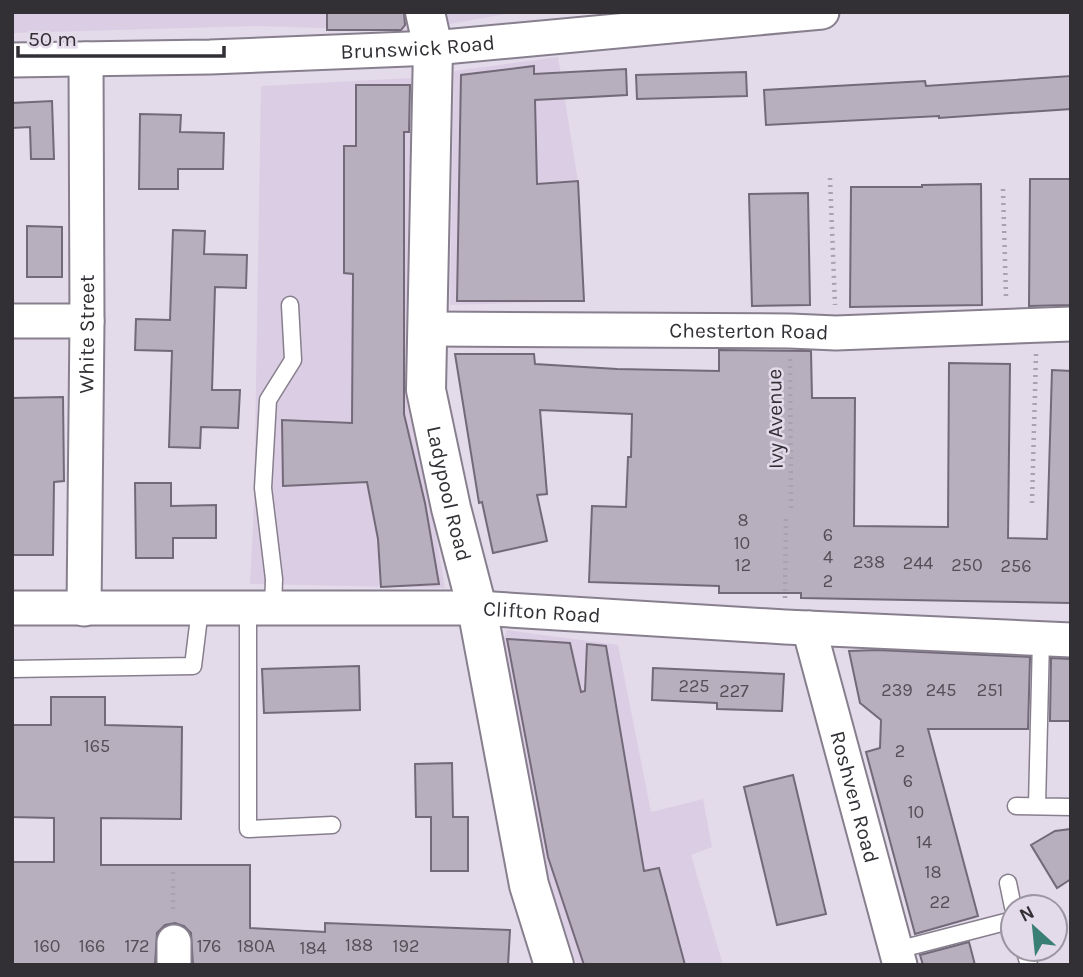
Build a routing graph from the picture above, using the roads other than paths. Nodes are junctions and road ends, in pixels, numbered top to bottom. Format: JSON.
{"nodes":[{"id":1,"x":822,"y":12,"type":"edge"},
{"id":2,"x":429,"y":30,"type":"edge"},
{"id":3,"x":86,"y":59,"type":"junction"},
{"id":4,"x":12,"y":60,"type":"edge"},
{"id":5,"x":290,"y":305,"type":"dead end"},
{"id":6,"x":12,"y":321,"type":"edge"},
{"id":7,"x":87,"y":321,"type":"junction"},
{"id":8,"x":1071,"y":324,"type":"edge"},
{"id":9,"x":429,"y":329,"type":"junction"},
{"id":10,"x":12,"y":608,"type":"edge"},
{"id":11,"x":200,"y":608,"type":"junction"},
{"id":12,"x":477,"y":608,"type":"junction"},
{"id":13,"x":84,"y":609,"type":"junction"},
{"id":14,"x":261,"y":609,"type":"junction"},
{"id":15,"x":797,"y":627,"type":"junction"},
{"id":16,"x":1056,"y":639,"type":"edge"},
{"id":17,"x":12,"y":669,"type":"edge"},
{"id":18,"x":1016,"y":806,"type":"dead end"},
{"id":19,"x":1037,"y":806,"type":"junction"},
{"id":20,"x":1071,"y":807,"type":"edge"},
{"id":21,"x":332,"y":825,"type":"dead end"},
{"id":22,"x":1008,"y":883,"type":"dead end"},
{"id":23,"x":1010,"y":893,"type":"edge"},
{"id":24,"x":999,"y":925,"type":"edge"},
{"id":25,"x":898,"y":958,"type":"edge"},
{"id":26,"x":554,"y":965,"type":"edge"}],
"edges":[{"from":1,"to":2,"type":"street","name":"Brunswick Road"},
{"from":2,"to":3,"type":"street","name":"Brunswick Road"},
{"from":2,"to":9,"type":"street","name":"Ladypool Road"},
{"from":3,"to":4,"type":"street","name":"Brunswick Road"},
{"from":3,"to":7,"type":"street","name":"White Street"},
{"from":5,"to":14,"type":"lane"},
{"from":6,"to":7,"type":"street"},
{"from":7,"to":13,"type":"street","name":"White Street"},
{"from":8,"to":9,"type":"street","name":"Chesterton Road"},
{"from":9,"to":12,"type":"street","name":"Ladypool Road"},
{"from":10,"to":13,"type":"street","name":"Clifton Road"},
{"from":11,"to":13,"type":"street","name":"Clifton Road"},
{"from":11,"to":14,"type":"street","name":"Clifton Road"},
{"from":11,"to":17,"type":"lane"},
{"from":12,"to":14,"type":"street","name":"Clifton Road"},
{"from":12,"to":15,"type":"street","name":"Clifton Road"},
{"from":12,"to":26,"type":"street","name":"Ladypool Road"},
{"from":14,"to":21,"type":"lane"},
{"from":15,"to":16,"type":"street","name":"Clifton Road"},
{"from":15,"to":25,"type":"street","name":"Roshven Road"},
{"from":16,"to":19,"type":"lane"},
{"from":18,"to":19,"type":"lane"},
{"from":19,"to":20,"type":"lane"},
{"from":22,"to":23,"type":"lane"},
{"from":24,"to":25,"type":"lane"}]}
